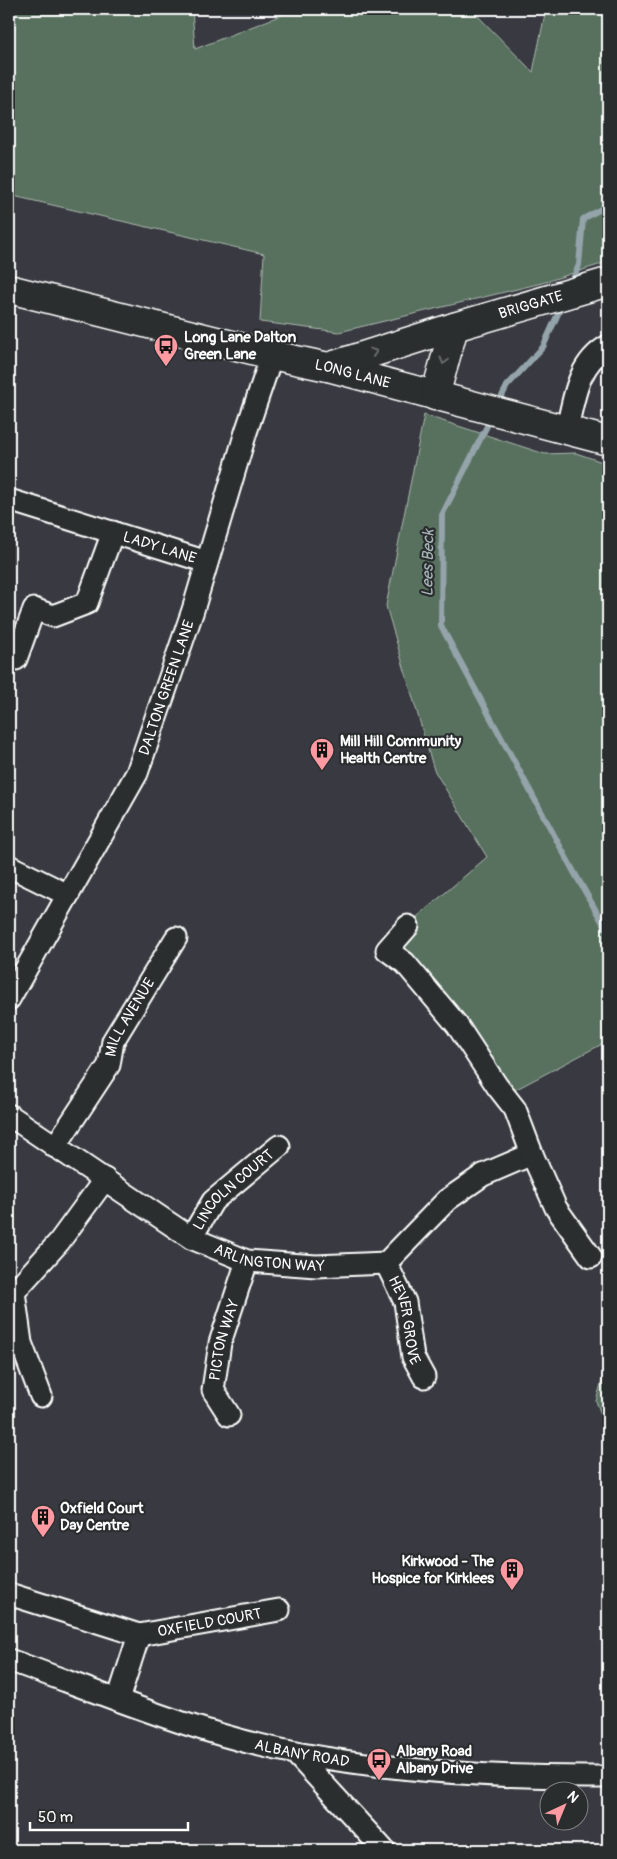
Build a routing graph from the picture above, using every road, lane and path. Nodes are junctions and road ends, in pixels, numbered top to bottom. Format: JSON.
{"nodes":[{"id":1,"x":608,"y":282,"type":"edge"},
{"id":2,"x":9,"y":289,"type":"edge"},
{"id":3,"x":454,"y":327,"type":"junction"},
{"id":4,"x":608,"y":346,"type":"edge"},
{"id":5,"x":272,"y":355,"type":"junction"},
{"id":6,"x":328,"y":367,"type":"junction"},
{"id":7,"x":447,"y":400,"type":"junction"},
{"id":8,"x":567,"y":429,"type":"junction"},
{"id":9,"x":608,"y":441,"type":"edge"},
{"id":10,"x":9,"y":500,"type":"edge"},
{"id":11,"x":113,"y":532,"type":"junction"},
{"id":12,"x":207,"y":562,"type":"junction"},
{"id":13,"x":16,"y":659,"type":"dead end"},
{"id":14,"x":9,"y":866,"type":"edge"},
{"id":15,"x":68,"y":894,"type":"junction"},
{"id":16,"x":408,"y":926,"type":"dead end"},
{"id":17,"x":176,"y":938,"type":"dead end"},
{"id":18,"x":9,"y":998,"type":"edge"},
{"id":19,"x":9,"y":1115,"type":"edge"},
{"id":20,"x":279,"y":1146,"type":"dead end"},
{"id":21,"x":55,"y":1147,"type":"junction"},
{"id":22,"x":532,"y":1154,"type":"junction"},
{"id":23,"x":105,"y":1179,"type":"junction"},
{"id":24,"x":191,"y":1238,"type":"junction"},
{"id":25,"x":591,"y":1257,"type":"dead end"},
{"id":26,"x":247,"y":1262,"type":"junction"},
{"id":27,"x":386,"y":1264,"type":"junction"},
{"id":28,"x":11,"y":1291,"type":"edge"},
{"id":29,"x":424,"y":1377,"type":"dead end"},
{"id":30,"x":41,"y":1396,"type":"dead end"},
{"id":31,"x":229,"y":1415,"type":"dead end"},
{"id":32,"x":9,"y":1594,"type":"edge"},
{"id":33,"x":279,"y":1610,"type":"dead end"},
{"id":34,"x":139,"y":1635,"type":"junction"},
{"id":35,"x":9,"y":1660,"type":"edge"},
{"id":36,"x":118,"y":1700,"type":"junction"},
{"id":37,"x":295,"y":1753,"type":"junction"},
{"id":38,"x":608,"y":1777,"type":"edge"},
{"id":39,"x":384,"y":1850,"type":"edge"}],
"edges":[{"from":1,"to":3,"type":"street","name":"BRIGGATE"},
{"from":2,"to":5,"type":"street","name":"LONG LANE"},
{"from":6,"to":3,"type":"street","name":"BRIGGATE","one_way":true},
{"from":3,"to":7,"type":"street","one_way":true},
{"from":4,"to":8,"type":"street"},
{"from":5,"to":6,"type":"street","name":"LONG LANE"},
{"from":5,"to":12,"type":"street","name":"DALTON GREEN LANE"},
{"from":6,"to":7,"type":"street","name":"LONG LANE"},
{"from":7,"to":8,"type":"street","name":"LONG LANE"},
{"from":8,"to":9,"type":"street","name":"LONG LANE"},
{"from":10,"to":11,"type":"street","name":"LADY LANE"},
{"from":11,"to":12,"type":"street","name":"LADY LANE"},
{"from":11,"to":13,"type":"street","name":"LADY LANE"},
{"from":12,"to":15,"type":"street","name":"DALTON GREEN LANE"},
{"from":14,"to":15,"type":"street"},
{"from":15,"to":18,"type":"street","name":"DALTON GREEN LANE"},
{"from":16,"to":22,"type":"street"},
{"from":17,"to":21,"type":"street","name":"MILL AVENUE"},
{"from":19,"to":21,"type":"street","name":"ARLINGTON WAY"},
{"from":20,"to":24,"type":"street","name":"LINCOLN COURT"},
{"from":21,"to":23,"type":"street","name":"ARLINGTON WAY"},
{"from":22,"to":25,"type":"street"},
{"from":22,"to":27,"type":"street"},
{"from":23,"to":24,"type":"street","name":"ARLINGTON WAY"},
{"from":23,"to":28,"type":"street"},
{"from":24,"to":26,"type":"street","name":"ARLINGTON WAY"},
{"from":26,"to":27,"type":"street","name":"ARLINGTON WAY"},
{"from":26,"to":31,"type":"street","name":"PICTON WAY"},
{"from":27,"to":29,"type":"street","name":"HEVER GROVE"},
{"from":28,"to":30,"type":"street"},
{"from":32,"to":34,"type":"street","name":"OXFIELD COURT"},
{"from":33,"to":34,"type":"street","name":"OXFIELD COURT"},
{"from":34,"to":36,"type":"street","name":"OXFIELD COURT"},
{"from":35,"to":36,"type":"street","name":"ALBANY ROAD"},
{"from":36,"to":37,"type":"street","name":"ALBANY ROAD"},
{"from":37,"to":38,"type":"street","name":"ALBANY ROAD"},
{"from":37,"to":39,"type":"street"}]}
